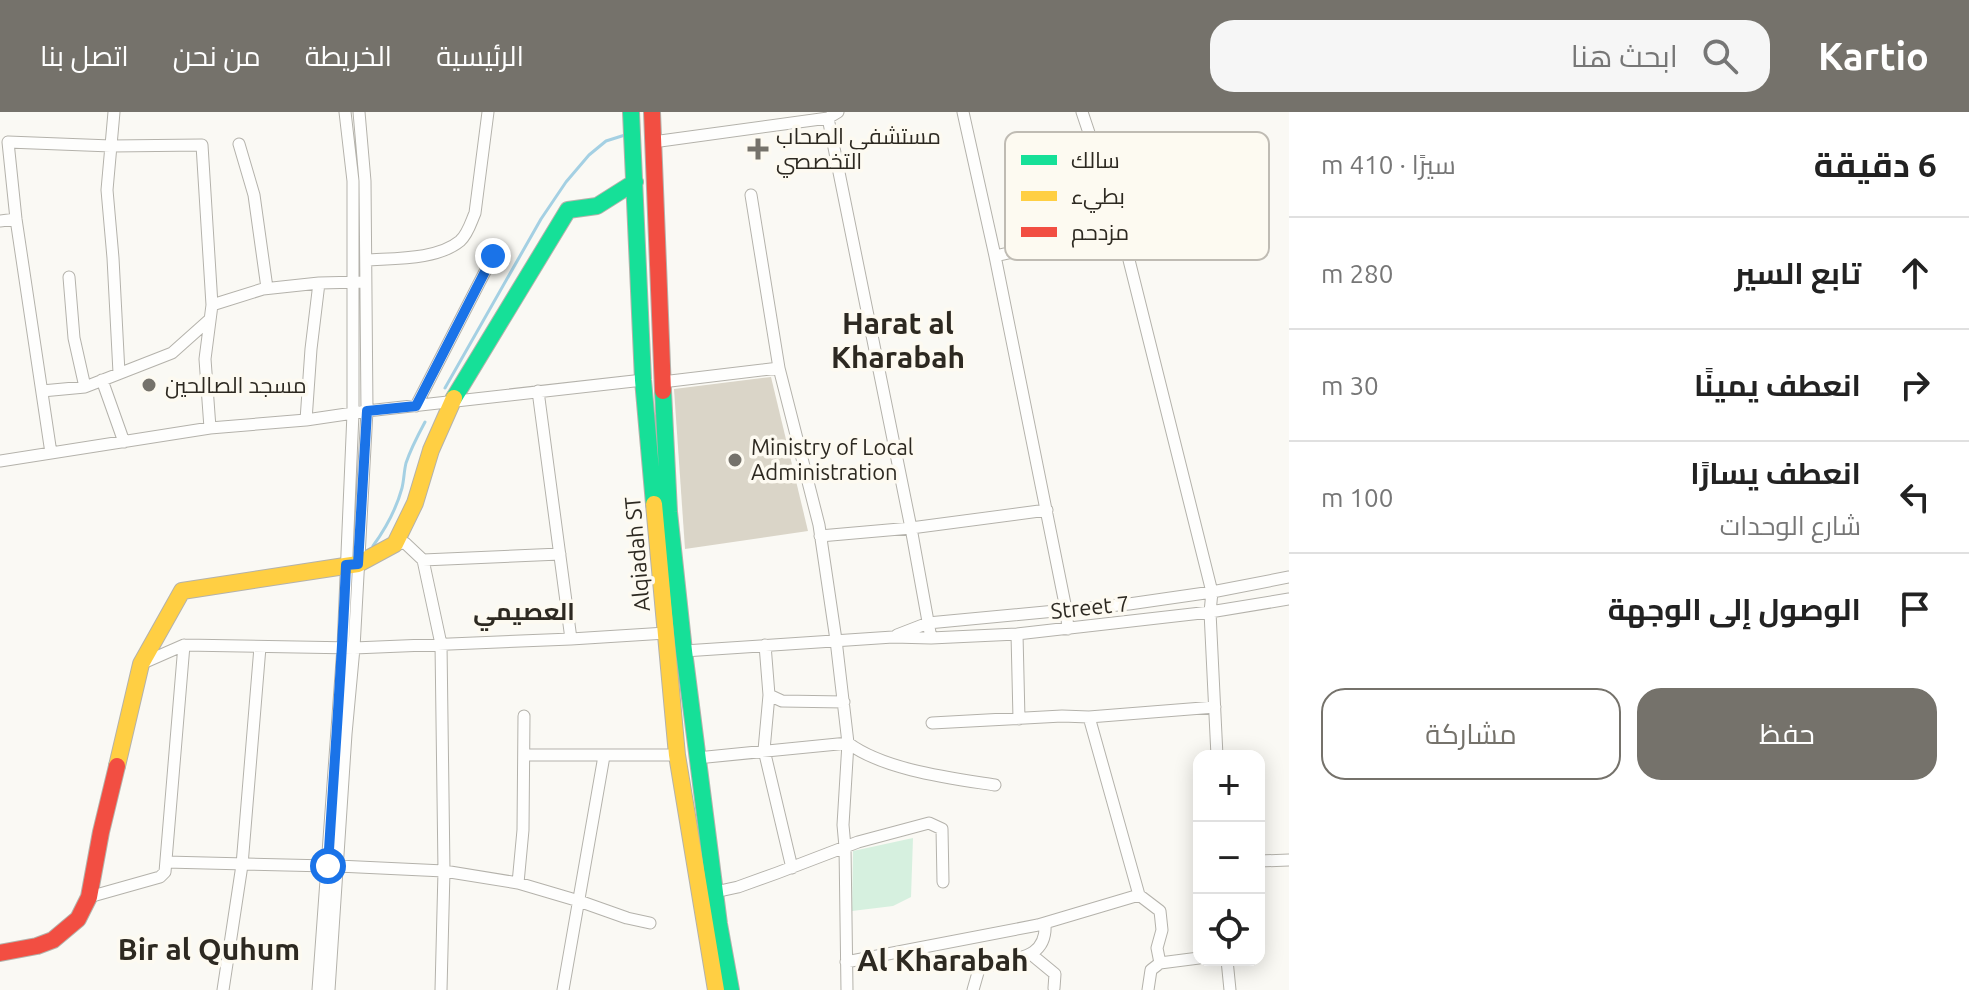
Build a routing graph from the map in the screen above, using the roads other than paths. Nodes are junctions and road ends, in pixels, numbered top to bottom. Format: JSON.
{"nodes":[{"id":1,"x":114,"y":112,"type":"edge"},
{"id":2,"x":345,"y":112,"type":"edge"},
{"id":3,"x":359,"y":112,"type":"edge"},
{"id":4,"x":488,"y":112,"type":"edge"},
{"id":5,"x":652,"y":112,"type":"edge"},
{"id":6,"x":963,"y":112,"type":"edge"},
{"id":7,"x":1082,"y":112,"type":"edge"},
{"id":8,"x":629,"y":115,"type":"edge"},
{"id":9,"x":833,"y":115,"type":"edge"},
{"id":10,"x":1089,"y":132,"type":"edge"},
{"id":11,"x":653,"y":142,"type":"junction"},
{"id":12,"x":239,"y":144,"type":"dead end"},
{"id":13,"x":111,"y":146,"type":"junction"},
{"id":14,"x":4,"y":156,"type":"edge"},
{"id":15,"x":635,"y":182,"type":"junction"},
{"id":16,"x":751,"y":195,"type":"dead end"},
{"id":17,"x":16,"y":219,"type":"junction"},
{"id":18,"x":0,"y":221,"type":"edge"},
{"id":19,"x":1005,"y":254,"type":"edge"},
{"id":20,"x":493,"y":256,"type":"dead end"},
{"id":21,"x":995,"y":256,"type":"junction"},
{"id":22,"x":366,"y":260,"type":"junction"},
{"id":23,"x":1129,"y":260,"type":"edge"},
{"id":24,"x":69,"y":277,"type":"dead end"},
{"id":25,"x":360,"y":282,"type":"junction"},
{"id":26,"x":319,"y":283,"type":"junction"},
{"id":27,"x":267,"y":288,"type":"junction"},
{"id":28,"x":212,"y":305,"type":"junction"},
{"id":29,"x":209,"y":320,"type":"junction"},
{"id":30,"x":779,"y":368,"type":"junction"},
{"id":31,"x":119,"y":373,"type":"junction"},
{"id":32,"x":102,"y":380,"type":"junction"},
{"id":33,"x":643,"y":380,"type":"junction"},
{"id":34,"x":662,"y":382,"type":"junction"},
{"id":35,"x":85,"y":387,"type":"junction"},
{"id":36,"x":42,"y":391,"type":"junction"},
{"id":37,"x":538,"y":391,"type":"junction"},
{"id":38,"x":451,"y":402,"type":"junction"},
{"id":39,"x":416,"y":406,"type":"junction"},
{"id":40,"x":367,"y":411,"type":"junction"},
{"id":41,"x":353,"y":413,"type":"junction"},
{"id":42,"x":306,"y":420,"type":"junction"},
{"id":43,"x":210,"y":428,"type":"junction"},
{"id":44,"x":124,"y":442,"type":"junction"},
{"id":45,"x":51,"y":453,"type":"junction"},
{"id":46,"x":0,"y":461,"type":"edge"},
{"id":47,"x":1047,"y":510,"type":"junction"},
{"id":48,"x":911,"y":528,"type":"junction"},
{"id":49,"x":820,"y":536,"type":"junction"},
{"id":50,"x":395,"y":544,"type":"junction"},
{"id":51,"x":560,"y":554,"type":"junction"},
{"id":52,"x":423,"y":560,"type":"junction"},
{"id":53,"x":352,"y":564,"type":"junction"},
{"id":54,"x":1289,"y":577,"type":"edge"},
{"id":55,"x":1212,"y":592,"type":"junction"},
{"id":56,"x":1289,"y":599,"type":"edge"},
{"id":57,"x":1066,"y":609,"type":"junction"},
{"id":58,"x":1210,"y":612,"type":"junction"},
{"id":59,"x":928,"y":623,"type":"junction"},
{"id":60,"x":1068,"y":629,"type":"junction"},
{"id":61,"x":666,"y":633,"type":"junction"},
{"id":62,"x":1017,"y":634,"type":"junction"},
{"id":63,"x":893,"y":637,"type":"junction"},
{"id":64,"x":931,"y":638,"type":"junction"},
{"id":65,"x":571,"y":639,"type":"junction"},
{"id":66,"x":836,"y":640,"type":"junction"},
{"id":67,"x":441,"y":644,"type":"junction"},
{"id":68,"x":184,"y":645,"type":"junction"},
{"id":69,"x":765,"y":645,"type":"junction"},
{"id":70,"x":260,"y":647,"type":"junction"},
{"id":71,"x":348,"y":648,"type":"junction"},
{"id":72,"x":684,"y":651,"type":"junction"},
{"id":73,"x":141,"y":664,"type":"junction"},
{"id":74,"x":769,"y":695,"type":"junction"},
{"id":75,"x":844,"y":702,"type":"junction"},
{"id":76,"x":1215,"y":707,"type":"junction"},
{"id":77,"x":524,"y":716,"type":"dead end"},
{"id":78,"x":1089,"y":717,"type":"junction"},
{"id":79,"x":1019,"y":719,"type":"junction"},
{"id":80,"x":932,"y":723,"type":"dead end"},
{"id":81,"x":848,"y":743,"type":"junction"},
{"id":82,"x":764,"y":750,"type":"junction"},
{"id":83,"x":1217,"y":750,"type":"edge"},
{"id":84,"x":525,"y":755,"type":"junction"},
{"id":85,"x":677,"y":755,"type":"junction"},
{"id":86,"x":604,"y":756,"type":"junction"},
{"id":87,"x":697,"y":758,"type":"junction"},
{"id":88,"x":995,"y":785,"type":"dead end"},
{"id":89,"x":845,"y":847,"type":"junction"},
{"id":90,"x":1289,"y":860,"type":"edge"},
{"id":91,"x":1265,"y":861,"type":"edge"},
{"id":92,"x":166,"y":862,"type":"junction"},
{"id":93,"x":242,"y":865,"type":"junction"},
{"id":94,"x":333,"y":866,"type":"junction"},
{"id":95,"x":792,"y":868,"type":"junction"},
{"id":96,"x":444,"y":871,"type":"junction"},
{"id":97,"x":943,"y":882,"type":"dead end"},
{"id":98,"x":518,"y":883,"type":"junction"},
{"id":99,"x":715,"y":892,"type":"junction"},
{"id":100,"x":1139,"y":895,"type":"junction"},
{"id":101,"x":89,"y":897,"type":"junction"},
{"id":102,"x":579,"y":901,"type":"junction"},
{"id":103,"x":650,"y":923,"type":"dead end"},
{"id":104,"x":1045,"y":923,"type":"junction"},
{"id":105,"x":712,"y":926,"type":"junction"},
{"id":106,"x":0,"y":953,"type":"edge"},
{"id":107,"x":1032,"y":955,"type":"junction"},
{"id":108,"x":1193,"y":959,"type":"edge"},
{"id":109,"x":846,"y":962,"type":"junction"},
{"id":110,"x":1160,"y":963,"type":"junction"},
{"id":111,"x":1228,"y":966,"type":"edge"},
{"id":112,"x":1054,"y":988,"type":"dead end"},
{"id":113,"x":223,"y":990,"type":"edge"},
{"id":114,"x":318,"y":990,"type":"edge"},
{"id":115,"x":329,"y":990,"type":"edge"},
{"id":116,"x":441,"y":990,"type":"edge"},
{"id":117,"x":563,"y":990,"type":"edge"},
{"id":118,"x":707,"y":990,"type":"edge"},
{"id":119,"x":716,"y":990,"type":"edge"},
{"id":120,"x":733,"y":990,"type":"edge"},
{"id":121,"x":847,"y":990,"type":"edge"},
{"id":122,"x":973,"y":990,"type":"edge"},
{"id":123,"x":1148,"y":990,"type":"edge"},
{"id":124,"x":1230,"y":990,"type":"edge"}],
"edges":[{"from":1,"to":13,"type":"street"},
{"from":2,"to":25,"type":"street"},
{"from":3,"to":22,"type":"street"},
{"from":4,"to":22,"type":"street"},
{"from":5,"to":11,"type":"main road","name":"Alqiadah ST"},
{"from":6,"to":21,"type":"street"},
{"from":7,"to":10,"type":"street"},
{"from":8,"to":15,"type":"main road","name":"Alqiadah ST"},
{"from":9,"to":11,"type":"street"},
{"from":9,"to":48,"type":"street"},
{"from":11,"to":34,"type":"main road","name":"Alqiadah ST"},
{"from":12,"to":27,"type":"street"},
{"from":13,"to":14,"type":"street"},
{"from":13,"to":28,"type":"street"},
{"from":13,"to":31,"type":"street"},
{"from":14,"to":17,"type":"street"},
{"from":15,"to":33,"type":"main road","name":"Alqiadah ST"},
{"from":15,"to":38,"type":"main road"},
{"from":16,"to":30,"type":"street"},
{"from":17,"to":18,"type":"street"},
{"from":17,"to":36,"type":"street"},
{"from":19,"to":21,"type":"street"},
{"from":20,"to":39,"type":"street"},
{"from":21,"to":47,"type":"street"},
{"from":22,"to":25,"type":"street"},
{"from":23,"to":55,"type":"street"},
{"from":24,"to":35,"type":"street"},
{"from":25,"to":26,"type":"street"},
{"from":25,"to":40,"type":"street"},
{"from":25,"to":41,"type":"street"},
{"from":26,"to":27,"type":"street"},
{"from":26,"to":42,"type":"street"},
{"from":27,"to":28,"type":"street"},
{"from":28,"to":29,"type":"street"},
{"from":29,"to":31,"type":"street"},
{"from":29,"to":43,"type":"street"},
{"from":30,"to":34,"type":"street"},
{"from":30,"to":49,"type":"street"},
{"from":31,"to":32,"type":"street"},
{"from":32,"to":35,"type":"street"},
{"from":32,"to":44,"type":"street"},
{"from":33,"to":37,"type":"street"},
{"from":33,"to":61,"type":"main road","name":"Alqiadah ST"},
{"from":34,"to":72,"type":"main road","name":"Alqiadah ST"},
{"from":35,"to":36,"type":"street"},
{"from":36,"to":45,"type":"street"},
{"from":37,"to":38,"type":"street"},
{"from":37,"to":51,"type":"street"},
{"from":38,"to":39,"type":"street"},
{"from":38,"to":50,"type":"main road"},
{"from":39,"to":40,"type":"street"},
{"from":40,"to":41,"type":"street"},
{"from":40,"to":53,"type":"street"},
{"from":41,"to":42,"type":"street"},
{"from":41,"to":53,"type":"street"},
{"from":42,"to":43,"type":"street"},
{"from":43,"to":44,"type":"street"},
{"from":44,"to":45,"type":"street"},
{"from":45,"to":46,"type":"street"},
{"from":47,"to":48,"type":"street"},
{"from":47,"to":57,"type":"street"},
{"from":48,"to":49,"type":"street"},
{"from":48,"to":59,"type":"street"},
{"from":49,"to":66,"type":"street"},
{"from":50,"to":52,"type":"street"},
{"from":50,"to":53,"type":"main road"},
{"from":51,"to":52,"type":"street"},
{"from":51,"to":65,"type":"street"},
{"from":52,"to":67,"type":"street"},
{"from":53,"to":71,"type":"street"},
{"from":53,"to":73,"type":"main road"},
{"from":54,"to":55,"type":"street","name":"Street 7"},
{"from":55,"to":57,"type":"street","name":"Street 7"},
{"from":55,"to":58,"type":"street"},
{"from":56,"to":58,"type":"street","name":"Street 7"},
{"from":57,"to":59,"type":"street","name":"Street 7"},
{"from":57,"to":60,"type":"street"},
{"from":58,"to":60,"type":"street","name":"Street 7"},
{"from":58,"to":76,"type":"street"},
{"from":59,"to":63,"type":"street","name":"Street 7"},
{"from":59,"to":64,"type":"street"},
{"from":60,"to":62,"type":"street","name":"Street 7"},
{"from":61,"to":65,"type":"street"},
{"from":61,"to":85,"type":"main road","name":"Alqiadah ST"},
{"from":62,"to":64,"type":"street","name":"Street 7"},
{"from":62,"to":79,"type":"street"},
{"from":63,"to":64,"type":"street","name":"Street 7"},
{"from":63,"to":66,"type":"street","name":"Street 7"},
{"from":65,"to":67,"type":"street"},
{"from":66,"to":69,"type":"street","name":"Street 7"},
{"from":66,"to":75,"type":"street"},
{"from":67,"to":71,"type":"street"},
{"from":67,"to":96,"type":"street"},
{"from":68,"to":70,"type":"street"},
{"from":68,"to":73,"type":"street"},
{"from":68,"to":92,"type":"street"},
{"from":69,"to":72,"type":"street","name":"Street 7"},
{"from":69,"to":74,"type":"street"},
{"from":70,"to":71,"type":"street"},
{"from":70,"to":93,"type":"street"},
{"from":71,"to":94,"type":"street"},
{"from":72,"to":87,"type":"main road","name":"Alqiadah ST"},
{"from":73,"to":101,"type":"main road"},
{"from":74,"to":75,"type":"street"},
{"from":74,"to":82,"type":"street"},
{"from":75,"to":81,"type":"street"},
{"from":76,"to":78,"type":"street"},
{"from":76,"to":83,"type":"street"},
{"from":77,"to":84,"type":"street"},
{"from":78,"to":79,"type":"street"},
{"from":78,"to":100,"type":"street"},
{"from":79,"to":80,"type":"street"},
{"from":81,"to":82,"type":"street"},
{"from":81,"to":88,"type":"street"},
{"from":81,"to":89,"type":"street"},
{"from":82,"to":87,"type":"street"},
{"from":82,"to":95,"type":"street"},
{"from":84,"to":86,"type":"street"},
{"from":84,"to":98,"type":"street"},
{"from":85,"to":86,"type":"street"},
{"from":85,"to":105,"type":"main road","name":"Alqiadah ST"},
{"from":86,"to":102,"type":"street"},
{"from":87,"to":99,"type":"main road","name":"Alqiadah ST"},
{"from":89,"to":95,"type":"street"},
{"from":89,"to":97,"type":"street"},
{"from":89,"to":109,"type":"street"},
{"from":90,"to":91,"type":"street"},
{"from":92,"to":93,"type":"street"},
{"from":92,"to":101,"type":"street"},
{"from":93,"to":94,"type":"street"},
{"from":93,"to":113,"type":"street"},
{"from":94,"to":96,"type":"street"},
{"from":94,"to":114,"type":"street"},
{"from":94,"to":115,"type":"street"},
{"from":95,"to":99,"type":"street"},
{"from":96,"to":98,"type":"street"},
{"from":96,"to":116,"type":"street"},
{"from":98,"to":102,"type":"street"},
{"from":99,"to":105,"type":"main road","name":"Alqiadah ST"},
{"from":100,"to":104,"type":"street"},
{"from":100,"to":110,"type":"street"},
{"from":101,"to":106,"type":"main road"},
{"from":102,"to":103,"type":"street"},
{"from":102,"to":117,"type":"street"},
{"from":104,"to":107,"type":"street"},
{"from":104,"to":109,"type":"street"},
{"from":105,"to":118,"type":"main road"},
{"from":105,"to":119,"type":"main road","name":"Alqiadah ST"},
{"from":105,"to":120,"type":"main road","name":"Alqiadah ST"},
{"from":107,"to":112,"type":"street"},
{"from":107,"to":122,"type":"street"},
{"from":108,"to":110,"type":"street"},
{"from":109,"to":121,"type":"street"},
{"from":110,"to":123,"type":"street"},
{"from":111,"to":124,"type":"street"}]}
